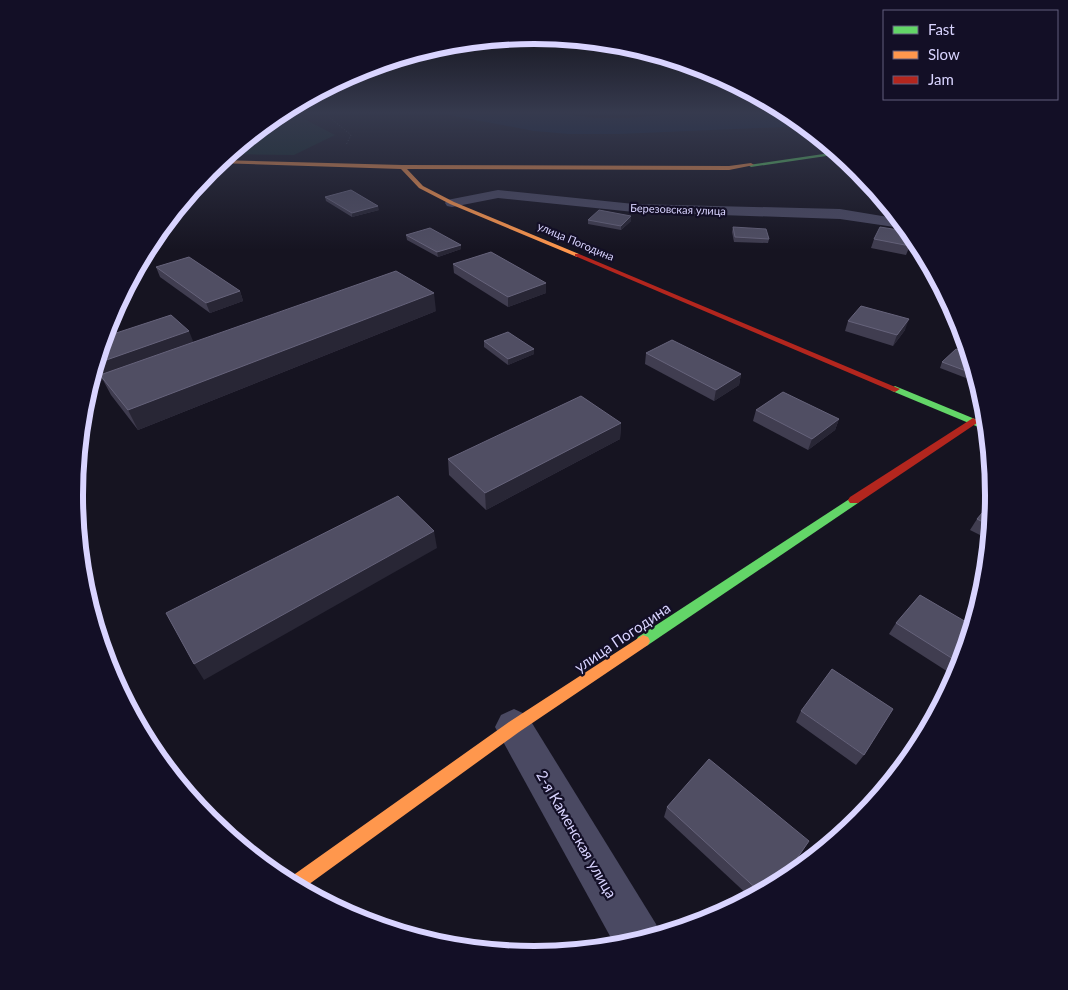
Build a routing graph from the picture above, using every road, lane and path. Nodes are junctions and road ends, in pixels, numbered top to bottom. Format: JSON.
{"nodes":[{"id":1,"x":801,"y":158,"type":"edge"},
{"id":2,"x":229,"y":162,"type":"edge"},
{"id":3,"x":402,"y":167,"type":"junction"},
{"id":4,"x":452,"y":203,"type":"junction"},
{"id":5,"x":894,"y":223,"type":"edge"},
{"id":6,"x":973,"y":421,"type":"junction"},
{"id":7,"x":979,"y":424,"type":"edge"},
{"id":8,"x":514,"y":727,"type":"junction"},
{"id":9,"x":299,"y":880,"type":"edge"},
{"id":10,"x":635,"y":935,"type":"edge"}],
"edges":[{"from":1,"to":3,"type":"street"},
{"from":2,"to":3,"type":"street"},
{"from":3,"to":4,"type":"street","name":"улица Погодина"},
{"from":4,"to":5,"type":"street","name":"Березовская улица"},
{"from":4,"to":6,"type":"street","name":"улица Погодина"},
{"from":6,"to":7,"type":"street","name":"улица Погодина"},
{"from":6,"to":8,"type":"street","name":"улица Погодина"},
{"from":8,"to":9,"type":"street","name":"улица Погодина"},
{"from":8,"to":10,"type":"street","name":"2-я Каменская улица"}]}
